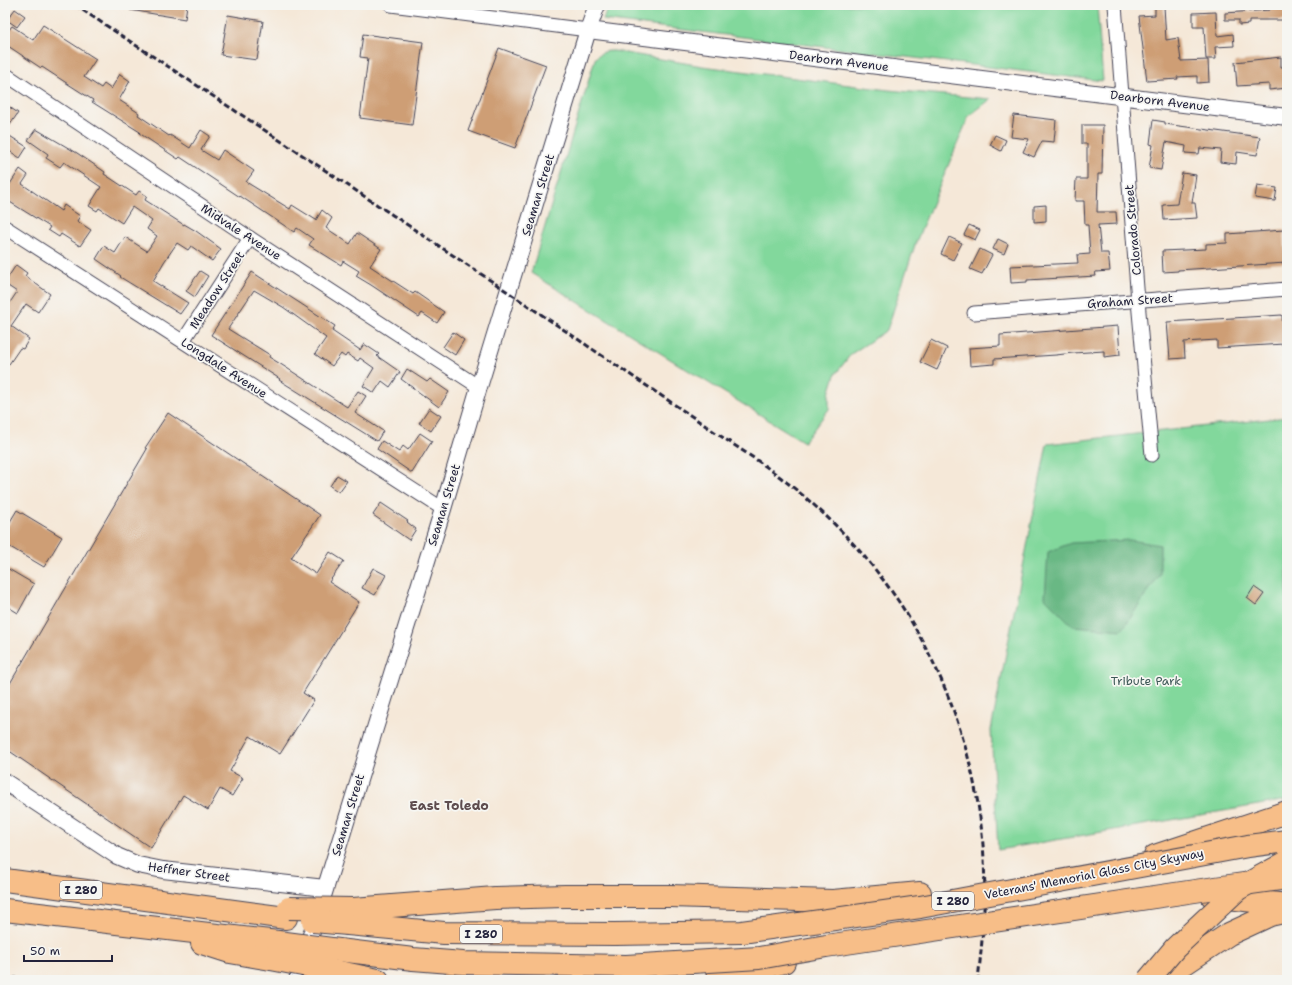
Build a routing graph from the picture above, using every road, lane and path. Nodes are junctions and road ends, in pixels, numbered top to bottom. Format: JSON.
{"nodes":[{"id":1,"x":390,"y":5,"type":"edge"},
{"id":2,"x":598,"y":5,"type":"edge"},
{"id":3,"x":1115,"y":5,"type":"edge"},
{"id":4,"x":429,"y":7,"type":"edge"},
{"id":5,"x":464,"y":10,"type":"edge"},
{"id":6,"x":588,"y":30,"type":"junction"},
{"id":7,"x":5,"y":74,"type":"edge"},
{"id":8,"x":1122,"y":97,"type":"junction"},
{"id":9,"x":1287,"y":117,"type":"edge"},
{"id":10,"x":5,"y":227,"type":"edge"},
{"id":11,"x":250,"y":238,"type":"junction"},
{"id":12,"x":1287,"y":289,"type":"edge"},
{"id":13,"x":1138,"y":301,"type":"junction"},
{"id":14,"x":974,"y":313,"type":"dead end"},
{"id":15,"x":183,"y":341,"type":"junction"},
{"id":16,"x":479,"y":387,"type":"junction"},
{"id":17,"x":1152,"y":455,"type":"dead end"},
{"id":18,"x":443,"y":509,"type":"junction"},
{"id":19,"x":5,"y":782,"type":"edge"},
{"id":20,"x":1287,"y":812,"type":"edge"},
{"id":21,"x":1287,"y":841,"type":"edge"},
{"id":22,"x":1287,"y":862,"type":"edge"},
{"id":23,"x":1287,"y":878,"type":"edge"},
{"id":24,"x":5,"y":880,"type":"edge"},
{"id":25,"x":324,"y":888,"type":"junction"},
{"id":26,"x":1287,"y":905,"type":"edge"},
{"id":27,"x":5,"y":910,"type":"edge"},
{"id":28,"x":1287,"y":911,"type":"edge"},
{"id":29,"x":5,"y":914,"type":"edge"},
{"id":30,"x":351,"y":916,"type":"junction"},
{"id":31,"x":65,"y":917,"type":"junction"},
{"id":32,"x":274,"y":951,"type":"junction"},
{"id":33,"x":297,"y":980,"type":"edge"},
{"id":34,"x":378,"y":980,"type":"edge"},
{"id":35,"x":716,"y":980,"type":"edge"},
{"id":36,"x":1148,"y":980,"type":"edge"},
{"id":37,"x":1169,"y":980,"type":"edge"}],
"edges":[{"from":1,"to":4,"type":"street","name":"Dearborn Avenue"},
{"from":2,"to":6,"type":"street","name":"Seaman Street"},
{"from":3,"to":8,"type":"street","name":"Colorado Street"},
{"from":4,"to":5,"type":"street","name":"Dearborn Avenue"},
{"from":5,"to":6,"type":"street","name":"Dearborn Avenue"},
{"from":6,"to":8,"type":"street","name":"Dearborn Avenue"},
{"from":6,"to":16,"type":"street","name":"Seaman Street"},
{"from":7,"to":11,"type":"street","name":"Midvale Avenue"},
{"from":8,"to":9,"type":"street","name":"Dearborn Avenue"},
{"from":8,"to":13,"type":"street","name":"Colorado Street"},
{"from":10,"to":15,"type":"street","name":"Longdale Avenue"},
{"from":11,"to":15,"type":"street","name":"Meadow Street"},
{"from":11,"to":16,"type":"street","name":"Midvale Avenue"},
{"from":12,"to":13,"type":"street","name":"Graham Street"},
{"from":13,"to":14,"type":"street","name":"Graham Street"},
{"from":13,"to":17,"type":"street","name":"Colorado Street"},
{"from":15,"to":18,"type":"street","name":"Longdale Avenue"},
{"from":16,"to":18,"type":"street","name":"Seaman Street"},
{"from":18,"to":25,"type":"street","name":"Seaman Street"},
{"from":19,"to":25,"type":"street","name":"Heffner Street"},
{"from":20,"to":30,"type":"highway"},
{"from":21,"to":30,"type":"highway","name":"Veterans' Memorial Glass City Skyway","number":"I 280","bridge":true},
{"from":22,"to":36,"type":"highway","bridge":true},
{"from":23,"to":32,"type":"highway","number":"I 280","bridge":true},
{"from":24,"to":30,"type":"highway","number":"I 280","bridge":true},
{"from":25,"to":33,"type":"street","name":"Seaman Street"},
{"from":26,"to":35,"type":"highway"},
{"from":27,"to":31,"type":"highway","number":"I 280"},
{"from":28,"to":37,"type":"highway"},
{"from":29,"to":31,"type":"highway"},
{"from":31,"to":32,"type":"highway","number":"I 280"},
{"from":32,"to":34,"type":"highway","bridge":true}]}
